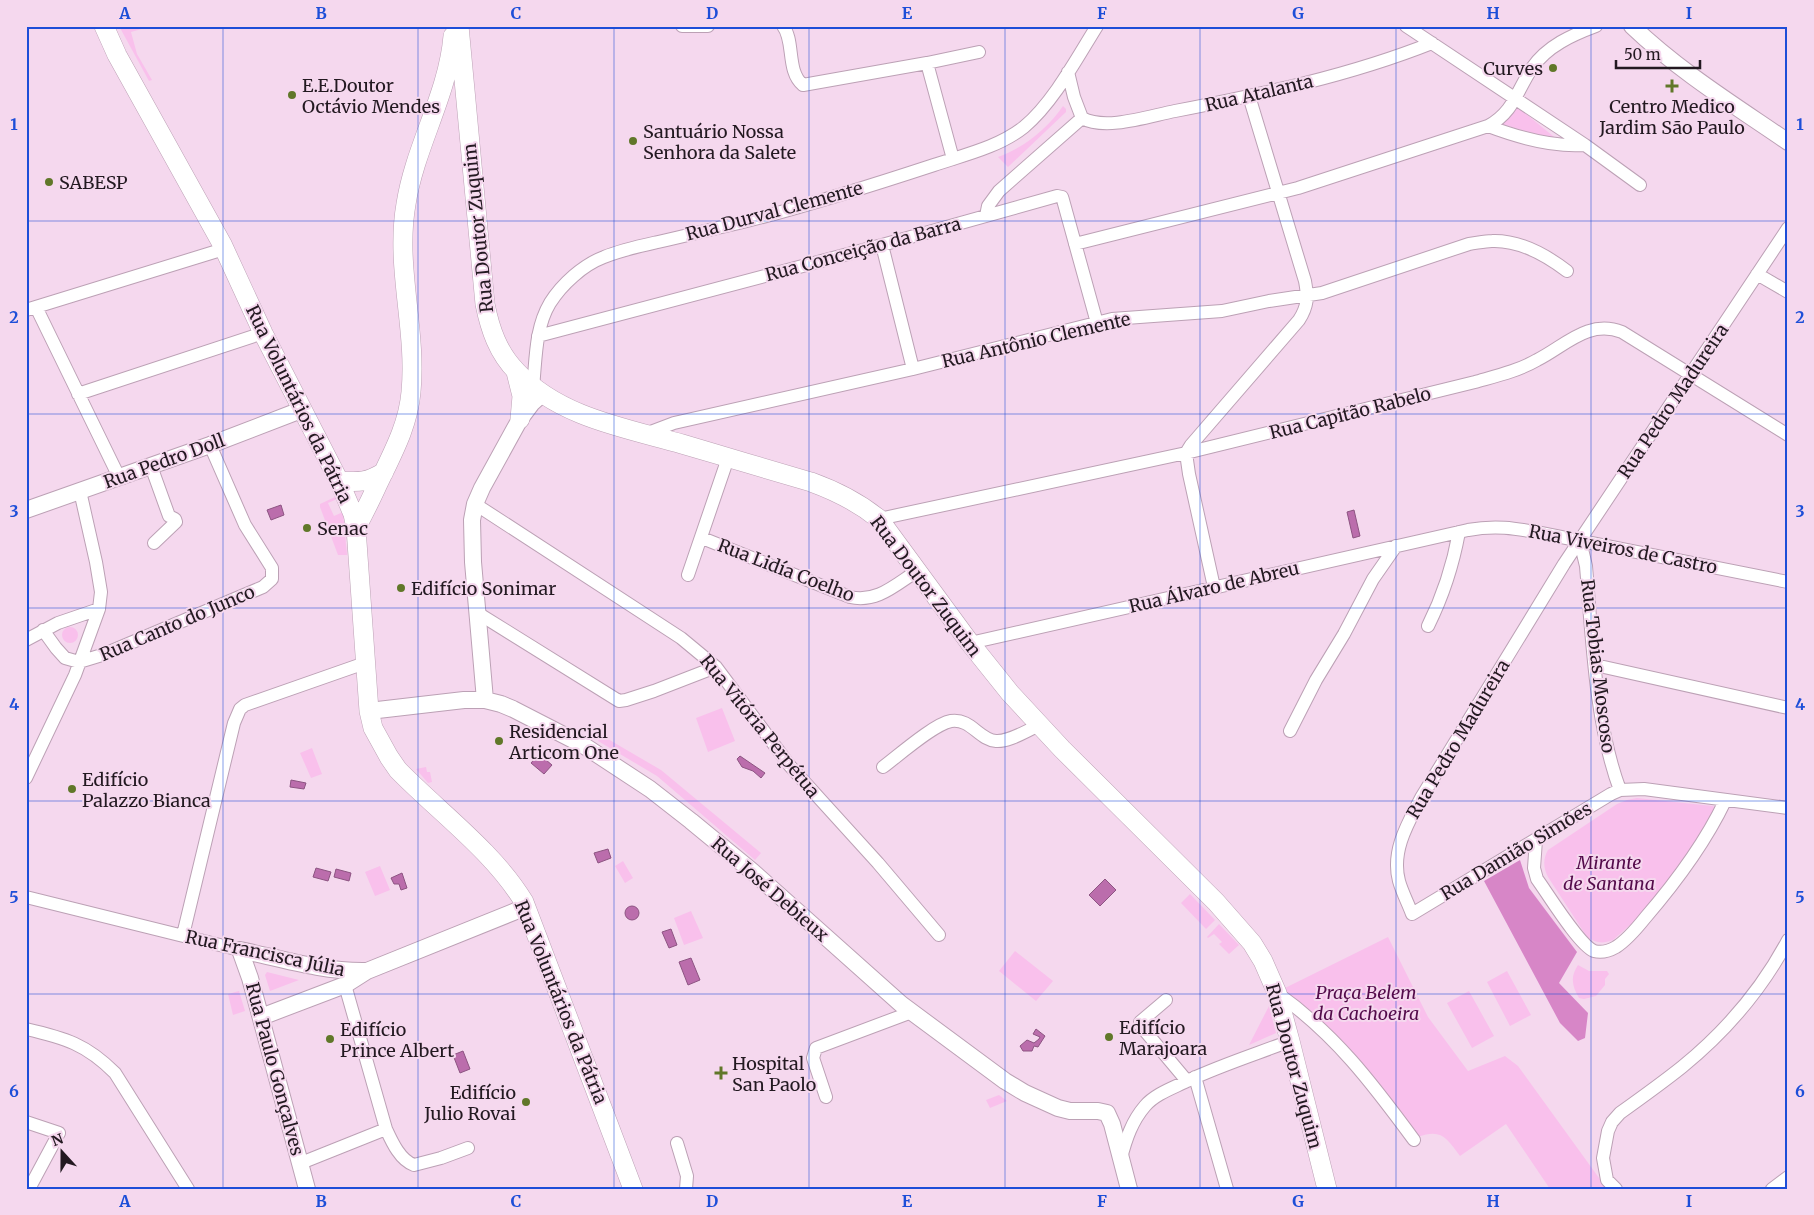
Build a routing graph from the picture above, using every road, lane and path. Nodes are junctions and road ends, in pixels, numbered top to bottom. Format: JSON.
{"nodes":[{"id":1,"x":104,"y":26,"type":"edge"},
{"id":2,"x":458,"y":26,"type":"edge"},
{"id":3,"x":682,"y":26,"type":"edge"},
{"id":4,"x":708,"y":26,"type":"edge"},
{"id":5,"x":783,"y":26,"type":"edge"},
{"id":6,"x":1406,"y":26,"type":"edge"},
{"id":7,"x":1596,"y":26,"type":"edge"},
{"id":8,"x":1632,"y":26,"type":"edge"},
{"id":9,"x":1099,"y":27,"type":"edge"},
{"id":10,"x":1432,"y":43,"type":"junction"},
{"id":11,"x":979,"y":52,"type":"dead end"},
{"id":12,"x":927,"y":63,"type":"junction"},
{"id":13,"x":1068,"y":72,"type":"junction"},
{"id":14,"x":1248,"y":96,"type":"junction"},
{"id":15,"x":1516,"y":99,"type":"junction"},
{"id":16,"x":1082,"y":118,"type":"junction"},
{"id":17,"x":1488,"y":126,"type":"junction"},
{"id":18,"x":1788,"y":142,"type":"edge"},
{"id":19,"x":1585,"y":145,"type":"junction"},
{"id":20,"x":953,"y":159,"type":"junction"},
{"id":21,"x":1640,"y":185,"type":"dead end"},
{"id":22,"x":1279,"y":193,"type":"junction"},
{"id":23,"x":986,"y":216,"type":"junction"},
{"id":24,"x":1788,"y":228,"type":"edge"},
{"id":25,"x":1075,"y":244,"type":"junction"},
{"id":26,"x":882,"y":245,"type":"junction"},
{"id":27,"x":224,"y":249,"type":"junction"},
{"id":28,"x":1568,"y":271,"type":"dead end"},
{"id":29,"x":1757,"y":274,"type":"junction"},
{"id":30,"x":1788,"y":292,"type":"edge"},
{"id":31,"x":1308,"y":296,"type":"junction"},
{"id":32,"x":31,"y":309,"type":"edge"},
{"id":33,"x":1097,"y":322,"type":"junction"},
{"id":34,"x":263,"y":333,"type":"junction"},
{"id":35,"x":538,"y":336,"type":"junction"},
{"id":36,"x":913,"y":369,"type":"junction"},
{"id":37,"x":516,"y":372,"type":"junction"},
{"id":38,"x":1690,"y":375,"type":"junction"},
{"id":39,"x":538,"y":391,"type":"junction"},
{"id":40,"x":78,"y":394,"type":"junction"},
{"id":41,"x":302,"y":410,"type":"junction"},
{"id":42,"x":520,"y":420,"type":"junction"},
{"id":43,"x":645,"y":434,"type":"junction"},
{"id":44,"x":1788,"y":435,"type":"edge"},
{"id":45,"x":210,"y":445,"type":"junction"},
{"id":46,"x":1186,"y":453,"type":"junction"},
{"id":47,"x":728,"y":458,"type":"junction"},
{"id":48,"x":150,"y":466,"type":"junction"},
{"id":49,"x":384,"y":472,"type":"junction"},
{"id":50,"x":119,"y":478,"type":"junction"},
{"id":51,"x":339,"y":482,"type":"junction"},
{"id":52,"x":80,"y":491,"type":"junction"},
{"id":53,"x":475,"y":504,"type":"junction"},
{"id":54,"x":26,"y":510,"type":"edge"},
{"id":55,"x":879,"y":519,"type":"junction"},
{"id":56,"x":356,"y":528,"type":"junction"},
{"id":57,"x":1459,"y":532,"type":"junction"},
{"id":58,"x":702,"y":538,"type":"junction"},
{"id":59,"x":1580,"y":540,"type":"junction"},
{"id":60,"x":154,"y":543,"type":"dead end"},
{"id":61,"x":1396,"y":546,"type":"junction"},
{"id":62,"x":1586,"y":566,"type":"junction"},
{"id":63,"x":917,"y":570,"type":"junction"},
{"id":64,"x":1559,"y":574,"type":"junction"},
{"id":65,"x":688,"y":575,"type":"dead end"},
{"id":66,"x":1788,"y":582,"type":"edge"},
{"id":67,"x":1214,"y":587,"type":"junction"},
{"id":68,"x":99,"y":609,"type":"junction"},
{"id":69,"x":476,"y":612,"type":"junction"},
{"id":70,"x":1428,"y":626,"type":"dead end"},
{"id":71,"x":43,"y":630,"type":"junction"},
{"id":72,"x":26,"y":640,"type":"edge"},
{"id":73,"x":970,"y":643,"type":"junction"},
{"id":74,"x":79,"y":662,"type":"junction"},
{"id":75,"x":365,"y":664,"type":"junction"},
{"id":76,"x":1595,"y":665,"type":"junction"},
{"id":77,"x":716,"y":667,"type":"junction"},
{"id":78,"x":485,"y":700,"type":"junction"},
{"id":79,"x":1788,"y":708,"type":"edge"},
{"id":80,"x":369,"y":712,"type":"junction"},
{"id":81,"x":1040,"y":725,"type":"junction"},
{"id":82,"x":1290,"y":731,"type":"dead end"},
{"id":83,"x":884,"y":767,"type":"dead end"},
{"id":84,"x":26,"y":778,"type":"edge"},
{"id":85,"x":1620,"y":790,"type":"junction"},
{"id":86,"x":1725,"y":801,"type":"junction"},
{"id":87,"x":1788,"y":808,"type":"edge"},
{"id":88,"x":1536,"y":840,"type":"junction"},
{"id":89,"x":26,"y":898,"type":"edge"},
{"id":90,"x":526,"y":907,"type":"junction"},
{"id":91,"x":1412,"y":914,"type":"joint"},
{"id":92,"x":182,"y":935,"type":"junction"},
{"id":93,"x":939,"y":935,"type":"dead end"},
{"id":94,"x":1788,"y":940,"type":"edge"},
{"id":95,"x":240,"y":950,"type":"junction"},
{"id":96,"x":320,"y":968,"type":"junction"},
{"id":97,"x":367,"y":971,"type":"junction"},
{"id":98,"x":345,"y":985,"type":"junction"},
{"id":99,"x":1277,"y":992,"type":"junction"},
{"id":100,"x":323,"y":994,"type":"junction"},
{"id":101,"x":1166,"y":1000,"type":"dead end"},
{"id":102,"x":912,"y":1012,"type":"junction"},
{"id":103,"x":261,"y":1017,"type":"junction"},
{"id":104,"x":26,"y":1029,"type":"edge"},
{"id":105,"x":1290,"y":1041,"type":"junction"},
{"id":106,"x":1191,"y":1079,"type":"junction"},
{"id":107,"x":826,"y":1097,"type":"dead end"},
{"id":108,"x":26,"y":1122,"type":"edge"},
{"id":109,"x":386,"y":1129,"type":"junction"},
{"id":110,"x":1414,"y":1140,"type":"dead end"},
{"id":111,"x":677,"y":1143,"type":"dead end"},
{"id":112,"x":468,"y":1148,"type":"dead end"},
{"id":113,"x":1121,"y":1158,"type":"junction"},
{"id":114,"x":301,"y":1163,"type":"junction"},
{"id":115,"x":1788,"y":1177,"type":"edge"},
{"id":116,"x":29,"y":1189,"type":"edge"},
{"id":117,"x":188,"y":1189,"type":"edge"},
{"id":118,"x":307,"y":1189,"type":"edge"},
{"id":119,"x":633,"y":1189,"type":"edge"},
{"id":120,"x":686,"y":1189,"type":"edge"},
{"id":121,"x":1129,"y":1189,"type":"edge"},
{"id":122,"x":1227,"y":1189,"type":"edge"},
{"id":123,"x":1327,"y":1189,"type":"edge"},
{"id":124,"x":1616,"y":1189,"type":"edge"},
{"id":125,"x":1772,"y":1189,"type":"edge"}],
"edges":[{"from":1,"to":27,"type":"main road","name":"Rua Voluntários da Pátria"},
{"from":2,"to":37,"type":"main road","name":"Rua Doutor Zuquim"},
{"from":2,"to":49,"type":"main road"},
{"from":3,"to":4,"type":"street"},
{"from":5,"to":12,"type":"street"},
{"from":6,"to":10,"type":"street"},
{"from":7,"to":15,"type":"street"},
{"from":8,"to":18,"type":"street"},
{"from":9,"to":13,"type":"street","name":"Rua Durval Clemente"},
{"from":10,"to":14,"type":"street","name":"Rua Atalanta"},
{"from":10,"to":15,"type":"street"},
{"from":11,"to":12,"type":"street"},
{"from":12,"to":20,"type":"street"},
{"from":13,"to":16,"type":"street"},
{"from":13,"to":20,"type":"street","name":"Rua Durval Clemente"},
{"from":14,"to":16,"type":"street","name":"Rua Atalanta"},
{"from":14,"to":22,"type":"street"},
{"from":15,"to":17,"type":"street"},
{"from":15,"to":19,"type":"street"},
{"from":16,"to":23,"type":"street"},
{"from":17,"to":19,"type":"street"},
{"from":17,"to":22,"type":"street"},
{"from":19,"to":21,"type":"street"},
{"from":20,"to":35,"type":"street","name":"Rua Durval Clemente"},
{"from":22,"to":25,"type":"street"},
{"from":22,"to":31,"type":"street"},
{"from":23,"to":25,"type":"street","name":"Rua Conceição da Barra"},
{"from":23,"to":26,"type":"street","name":"Rua Conceição da Barra"},
{"from":24,"to":29,"type":"street","name":"Rua Pedro Madureira"},
{"from":25,"to":33,"type":"street","name":"Rua Conceição da Barra"},
{"from":26,"to":35,"type":"street","name":"Rua Conceição da Barra"},
{"from":26,"to":36,"type":"street"},
{"from":27,"to":32,"type":"street"},
{"from":27,"to":34,"type":"main road","name":"Rua Voluntários da Pátria"},
{"from":28,"to":31,"type":"street","name":"Rua Antônio Clemente"},
{"from":29,"to":30,"type":"street"},
{"from":29,"to":38,"type":"street","name":"Rua Pedro Madureira"},
{"from":31,"to":33,"type":"street","name":"Rua Antônio Clemente"},
{"from":31,"to":46,"type":"street"},
{"from":32,"to":40,"type":"street"},
{"from":33,"to":36,"type":"street","name":"Rua Antônio Clemente"},
{"from":34,"to":40,"type":"street"},
{"from":34,"to":41,"type":"main road","name":"Rua Voluntários da Pátria"},
{"from":35,"to":39,"type":"street","name":"Rua Durval Clemente"},
{"from":36,"to":43,"type":"street","name":"Rua Antônio Clemente"},
{"from":37,"to":39,"type":"main road","name":"Rua Doutor Zuquim"},
{"from":37,"to":42,"type":"main road"},
{"from":38,"to":44,"type":"street","name":"Rua Capitão Rabelo"},
{"from":38,"to":46,"type":"street","name":"Rua Capitão Rabelo"},
{"from":38,"to":59,"type":"street","name":"Rua Pedro Madureira"},
{"from":39,"to":42,"type":"street"},
{"from":39,"to":43,"type":"main road","name":"Rua Doutor Zuquim"},
{"from":40,"to":50,"type":"street"},
{"from":41,"to":45,"type":"street","name":"Rua Pedro Doll"},
{"from":41,"to":51,"type":"main road","name":"Rua Voluntários da Pátria"},
{"from":42,"to":53,"type":"street"},
{"from":43,"to":47,"type":"main road","name":"Rua Doutor Zuquim"},
{"from":45,"to":48,"type":"street","name":"Rua Pedro Doll"},
{"from":45,"to":74,"type":"street","name":"Rua Canto do Junco"},
{"from":46,"to":55,"type":"street","name":"Rua Capitão Rabelo"},
{"from":46,"to":67,"type":"street"},
{"from":47,"to":55,"type":"main road","name":"Rua Doutor Zuquim"},
{"from":47,"to":58,"type":"street","name":"Rua Lidía Coelho"},
{"from":48,"to":50,"type":"street","name":"Rua Pedro Doll"},
{"from":48,"to":60,"type":"street"},
{"from":49,"to":51,"type":"main road"},
{"from":49,"to":56,"type":"main road"},
{"from":50,"to":52,"type":"street","name":"Rua Pedro Doll"},
{"from":51,"to":56,"type":"main road","name":"Rua Voluntários da Pátria"},
{"from":52,"to":54,"type":"street","name":"Rua Pedro Doll"},
{"from":52,"to":68,"type":"street"},
{"from":53,"to":69,"type":"street"},
{"from":53,"to":77,"type":"street","name":"Rua Vitória Perpétua"},
{"from":55,"to":63,"type":"main road","name":"Rua Doutor Zuquim"},
{"from":56,"to":75,"type":"main road","name":"Rua Voluntários da Pátria"},
{"from":57,"to":59,"type":"street","name":"Rua Viveiros de Castro"},
{"from":57,"to":61,"type":"street","name":"Rua Álvaro de Abreu"},
{"from":57,"to":70,"type":"street"},
{"from":58,"to":63,"type":"street","name":"Rua Lidía Coelho"},
{"from":58,"to":65,"type":"street"},
{"from":59,"to":62,"type":"street","name":"Rua Tobias Moscoso"},
{"from":59,"to":64,"type":"street","name":"Rua Pedro Madureira"},
{"from":59,"to":66,"type":"street","name":"Rua Viveiros de Castro"},
{"from":61,"to":67,"type":"street","name":"Rua Álvaro de Abreu"},
{"from":61,"to":82,"type":"street"},
{"from":62,"to":64,"type":"street"},
{"from":62,"to":76,"type":"street","name":"Rua Tobias Moscoso"},
{"from":63,"to":73,"type":"main road","name":"Rua Doutor Zuquim"},
{"from":64,"to":91,"type":"street","name":"Rua Pedro Madureira"},
{"from":67,"to":73,"type":"street","name":"Rua Álvaro de Abreu"},
{"from":68,"to":71,"type":"street"},
{"from":68,"to":74,"type":"street"},
{"from":69,"to":77,"type":"street"},
{"from":69,"to":78,"type":"street"},
{"from":71,"to":72,"type":"street"},
{"from":71,"to":74,"type":"street"},
{"from":73,"to":81,"type":"main road","name":"Rua Doutor Zuquim"},
{"from":74,"to":84,"type":"street"},
{"from":75,"to":80,"type":"main road","name":"Rua Voluntários da Pátria"},
{"from":75,"to":92,"type":"street"},
{"from":76,"to":79,"type":"street"},
{"from":76,"to":85,"type":"street","name":"Rua Tobias Moscoso"},
{"from":77,"to":93,"type":"street","name":"Rua Vitória Perpétua"},
{"from":78,"to":80,"type":"street","name":"Rua José Debieux"},
{"from":78,"to":102,"type":"street","name":"Rua José Debieux"},
{"from":80,"to":90,"type":"main road","name":"Rua Voluntários da Pátria"},
{"from":81,"to":83,"type":"street"},
{"from":81,"to":99,"type":"main road","name":"Rua Doutor Zuquim"},
{"from":85,"to":86,"type":"street"},
{"from":85,"to":88,"type":"street","name":"Rua Damião Simões"},
{"from":86,"to":87,"type":"street"},
{"from":86,"to":88,"type":"street"},
{"from":88,"to":91,"type":"street","name":"Rua Damião Simões"},
{"from":89,"to":92,"type":"street","name":"Rua Francisca Júlia"},
{"from":90,"to":97,"type":"street","name":"Rua Francisca Júlia"},
{"from":90,"to":119,"type":"main road","name":"Rua Voluntários da Pátria"},
{"from":92,"to":95,"type":"street","name":"Rua Francisca Júlia"},
{"from":94,"to":124,"type":"street"},
{"from":95,"to":96,"type":"street","name":"Rua Francisca Júlia"},
{"from":95,"to":103,"type":"street","name":"Rua Paulo Gonçalves"},
{"from":96,"to":97,"type":"street","name":"Rua Francisca Júlia"},
{"from":96,"to":100,"type":"street"},
{"from":97,"to":98,"type":"street"},
{"from":98,"to":100,"type":"street"},
{"from":98,"to":109,"type":"street"},
{"from":99,"to":105,"type":"main road","name":"Rua Doutor Zuquim"},
{"from":99,"to":110,"type":"street"},
{"from":100,"to":103,"type":"street"},
{"from":101,"to":106,"type":"street"},
{"from":102,"to":107,"type":"street"},
{"from":102,"to":113,"type":"street","name":"Rua José Debieux"},
{"from":103,"to":114,"type":"street","name":"Rua Paulo Gonçalves"},
{"from":104,"to":117,"type":"street"},
{"from":105,"to":106,"type":"street"},
{"from":105,"to":123,"type":"main road","name":"Rua Doutor Zuquim"},
{"from":106,"to":113,"type":"street"},
{"from":106,"to":122,"type":"street"},
{"from":108,"to":116,"type":"street"},
{"from":109,"to":112,"type":"street"},
{"from":109,"to":114,"type":"street"},
{"from":111,"to":120,"type":"street"},
{"from":113,"to":121,"type":"street"},
{"from":114,"to":118,"type":"street","name":"Rua Paulo Gonçalves"},
{"from":115,"to":125,"type":"street"}]}
